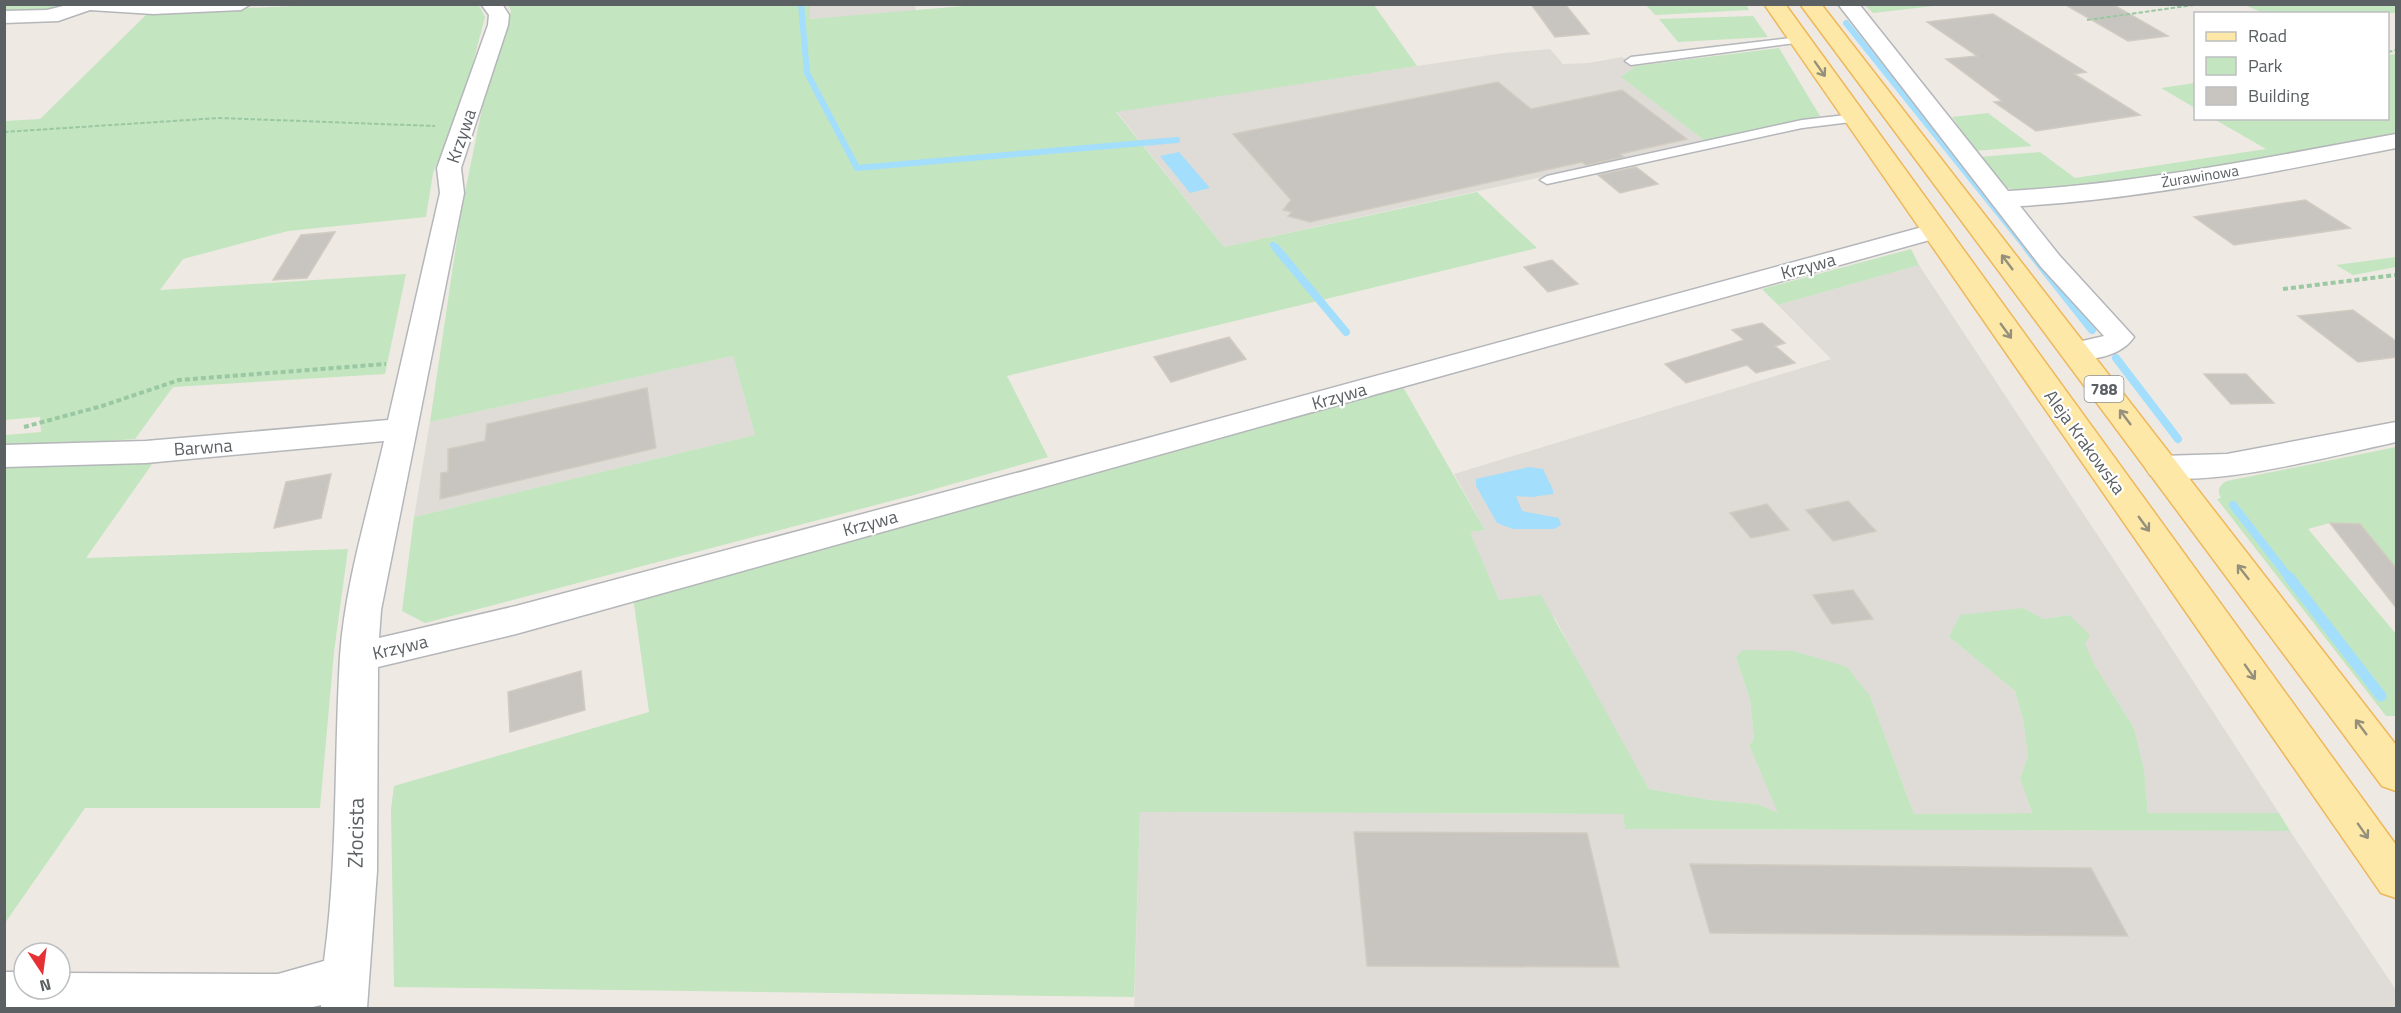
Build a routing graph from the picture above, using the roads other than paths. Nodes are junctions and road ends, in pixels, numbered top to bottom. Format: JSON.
{"nodes":[{"id":1,"x":86,"y":4,"type":"edge"},
{"id":2,"x":91,"y":4,"type":"edge"},
{"id":3,"x":241,"y":4,"type":"edge"},
{"id":4,"x":491,"y":4,"type":"edge"},
{"id":5,"x":1774,"y":4,"type":"edge"},
{"id":6,"x":1813,"y":8,"type":"edge"},
{"id":7,"x":1851,"y":8,"type":"edge"},
{"id":8,"x":4,"y":17,"type":"edge"},
{"id":9,"x":1799,"y":40,"type":"junction"},
{"id":10,"x":1631,"y":60,"type":"dead end"},
{"id":11,"x":1855,"y":118,"type":"junction"},
{"id":12,"x":2397,"y":141,"type":"edge"},
{"id":13,"x":1547,"y":180,"type":"dead end"},
{"id":14,"x":2002,"y":199,"type":"junction"},
{"id":15,"x":1935,"y":231,"type":"junction"},
{"id":16,"x":2076,"y":351,"type":"junction"},
{"id":17,"x":401,"y":429,"type":"junction"},
{"id":18,"x":2397,"y":432,"type":"edge"},
{"id":19,"x":4,"y":456,"type":"edge"},
{"id":20,"x":2162,"y":467,"type":"junction"},
{"id":21,"x":358,"y":657,"type":"junction"},
{"id":22,"x":2397,"y":774,"type":"edge"},
{"id":23,"x":2397,"y":879,"type":"edge"},
{"id":24,"x":344,"y":993,"type":"edge"},
{"id":25,"x":4,"y":994,"type":"edge"}],
"edges":[{"from":1,"to":8,"type":"street"},
{"from":2,"to":3,"type":"street"},
{"from":4,"to":17,"type":"street","name":"Krzywa"},
{"from":5,"to":9,"type":"main road","name":"Aleja Krakowska","number":"788"},
{"from":6,"to":7,"type":"street"},
{"from":16,"to":6,"type":"main road","number":"788","one_way":true},
{"from":7,"to":14,"type":"street"},
{"from":9,"to":10,"type":"lane"},
{"from":9,"to":11,"type":"main road","name":"Aleja Krakowska","number":"788","one_way":true},
{"from":11,"to":13,"type":"lane"},
{"from":11,"to":15,"type":"main road","name":"Aleja Krakowska","number":"788"},
{"from":12,"to":14,"type":"street","name":"Żurawinowa"},
{"from":14,"to":16,"type":"street"},
{"from":15,"to":21,"type":"street","name":"Krzywa"},
{"from":15,"to":23,"type":"main road","name":"Aleja Krakowska","number":"788","one_way":true},
{"from":20,"to":16,"type":"main road","number":"788","one_way":true},
{"from":17,"to":19,"type":"street","name":"Barwna"},
{"from":17,"to":21,"type":"street","name":"Krzywa"},
{"from":18,"to":20,"type":"street"},
{"from":22,"to":20,"type":"main road","number":"788","one_way":true},
{"from":21,"to":24,"type":"street","name":"Złocista"},
{"from":24,"to":25,"type":"street"}]}
